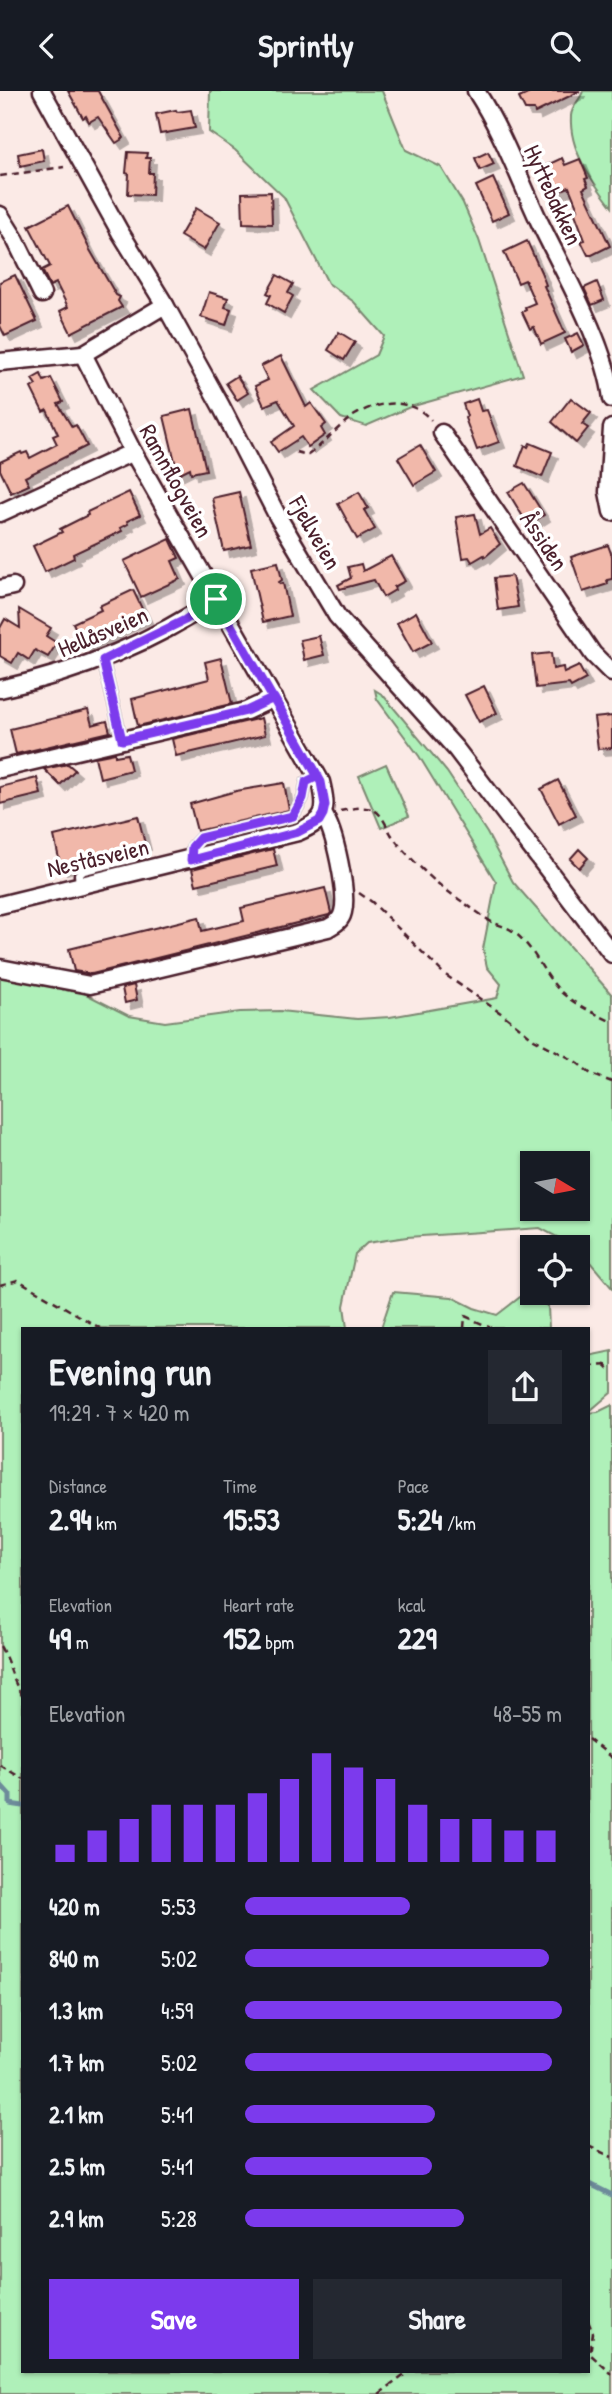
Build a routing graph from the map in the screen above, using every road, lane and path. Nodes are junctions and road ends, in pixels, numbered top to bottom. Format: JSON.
{"nodes":[{"id":1,"x":42,"y":91,"type":"edge"},
{"id":2,"x":476,"y":91,"type":"edge"},
{"id":3,"x":71,"y":165,"type":"dead end"},
{"id":4,"x":0,"y":176,"type":"edge"},
{"id":5,"x":0,"y":215,"type":"edge"},
{"id":6,"x":42,"y":294,"type":"dead end"},
{"id":7,"x":165,"y":305,"type":"junction"},
{"id":8,"x":83,"y":354,"type":"junction"},
{"id":9,"x":0,"y":362,"type":"edge"},
{"id":10,"x":612,"y":399,"type":"edge"},
{"id":11,"x":424,"y":412,"type":"dead end"},
{"id":12,"x":612,"y":428,"type":"edge"},
{"id":13,"x":442,"y":433,"type":"dead end"},
{"id":14,"x":133,"y":452,"type":"junction"},
{"id":15,"x":296,"y":452,"type":"dead end"},
{"id":16,"x":612,"y":512,"type":"edge"},
{"id":17,"x":0,"y":513,"type":"edge"},
{"id":18,"x":216,"y":599,"type":"junction"},
{"id":19,"x":103,"y":660,"type":"junction"},
{"id":20,"x":612,"y":673,"type":"edge"},
{"id":21,"x":0,"y":689,"type":"edge"},
{"id":22,"x":274,"y":698,"type":"junction"},
{"id":23,"x":122,"y":740,"type":"junction"},
{"id":24,"x":0,"y":769,"type":"edge"},
{"id":25,"x":318,"y":776,"type":"junction"},
{"id":26,"x":323,"y":814,"type":"junction"},
{"id":27,"x":134,"y":858,"type":"dead end"},
{"id":28,"x":191,"y":860,"type":"junction"},
{"id":29,"x":341,"y":880,"type":"junction"},
{"id":30,"x":80,"y":886,"type":"junction"},
{"id":31,"x":0,"y":905,"type":"edge"},
{"id":32,"x":612,"y":954,"type":"edge"},
{"id":33,"x":0,"y":968,"type":"edge"},
{"id":34,"x":612,"y":1022,"type":"edge"},
{"id":35,"x":612,"y":1082,"type":"edge"},
{"id":36,"x":0,"y":1285,"type":"edge"},
{"id":37,"x":98,"y":1327,"type":"edge"},
{"id":38,"x":464,"y":1327,"type":"edge"},
{"id":39,"x":489,"y":1327,"type":"edge"},
{"id":40,"x":604,"y":1364,"type":"junction"},
{"id":41,"x":612,"y":1365,"type":"edge"},
{"id":42,"x":590,"y":1366,"type":"edge"},
{"id":43,"x":612,"y":1373,"type":"edge"},
{"id":44,"x":0,"y":1646,"type":"edge"},
{"id":45,"x":21,"y":1694,"type":"edge"},
{"id":46,"x":590,"y":1741,"type":"edge"},
{"id":47,"x":612,"y":1758,"type":"edge"},
{"id":48,"x":0,"y":1765,"type":"edge"},
{"id":49,"x":21,"y":1776,"type":"edge"},
{"id":50,"x":590,"y":2147,"type":"edge"},
{"id":51,"x":612,"y":2157,"type":"edge"},
{"id":52,"x":590,"y":2326,"type":"edge"},
{"id":53,"x":590,"y":2354,"type":"edge"},
{"id":54,"x":590,"y":2354,"type":"edge"},
{"id":55,"x":407,"y":2373,"type":"edge"},
{"id":56,"x":612,"y":2374,"type":"edge"},
{"id":57,"x":379,"y":2394,"type":"edge"}],
"edges":[{"from":1,"to":7,"type":"street","name":"Fjellveien"},
{"from":2,"to":10,"type":"street","name":"Hyttebakken"},
{"from":3,"to":4,"type":"path"},
{"from":5,"to":6,"type":"street"},
{"from":7,"to":8,"type":"street"},
{"from":7,"to":32,"type":"street","name":"Fjellveien"},
{"from":8,"to":9,"type":"street"},
{"from":8,"to":14,"type":"street","name":"Ramnflogveien"},
{"from":11,"to":15,"type":"path"},
{"from":12,"to":16,"type":"street"},
{"from":13,"to":20,"type":"street","name":"Åssiden"},
{"from":14,"to":17,"type":"street"},
{"from":14,"to":18,"type":"street","name":"Ramnflogveien"},
{"from":18,"to":19,"type":"street","name":"Hellåsveien"},
{"from":18,"to":22,"type":"street","name":"Ramnflogveien"},
{"from":19,"to":21,"type":"street","name":"Hellåsveien"},
{"from":19,"to":23,"type":"lane"},
{"from":22,"to":23,"type":"street"},
{"from":22,"to":25,"type":"street","name":"Ramnflogveien"},
{"from":23,"to":24,"type":"street"},
{"from":25,"to":26,"type":"street","name":"Ramnflogveien"},
{"from":25,"to":28,"type":"lane"},
{"from":26,"to":28,"type":"street","name":"Neståsveien"},
{"from":26,"to":29,"type":"street","name":"Ramnflogveien"},
{"from":26,"to":34,"type":"path"},
{"from":27,"to":30,"type":"lane"},
{"from":28,"to":30,"type":"street","name":"Neståsveien"},
{"from":29,"to":33,"type":"street","name":"Ramnflogveien"},
{"from":29,"to":35,"type":"path"},
{"from":30,"to":31,"type":"street","name":"Neståsveien"},
{"from":36,"to":37,"type":"path"},
{"from":38,"to":39,"type":"path"},
{"from":40,"to":41,"type":"path"},
{"from":40,"to":42,"type":"path"},
{"from":40,"to":43,"type":"path"},
{"from":44,"to":45,"type":"path"},
{"from":46,"to":47,"type":"path"},
{"from":48,"to":49,"type":"path"},
{"from":50,"to":51,"type":"path"},
{"from":52,"to":54,"type":"path"},
{"from":53,"to":56,"type":"path"},
{"from":55,"to":57,"type":"path"}]}
